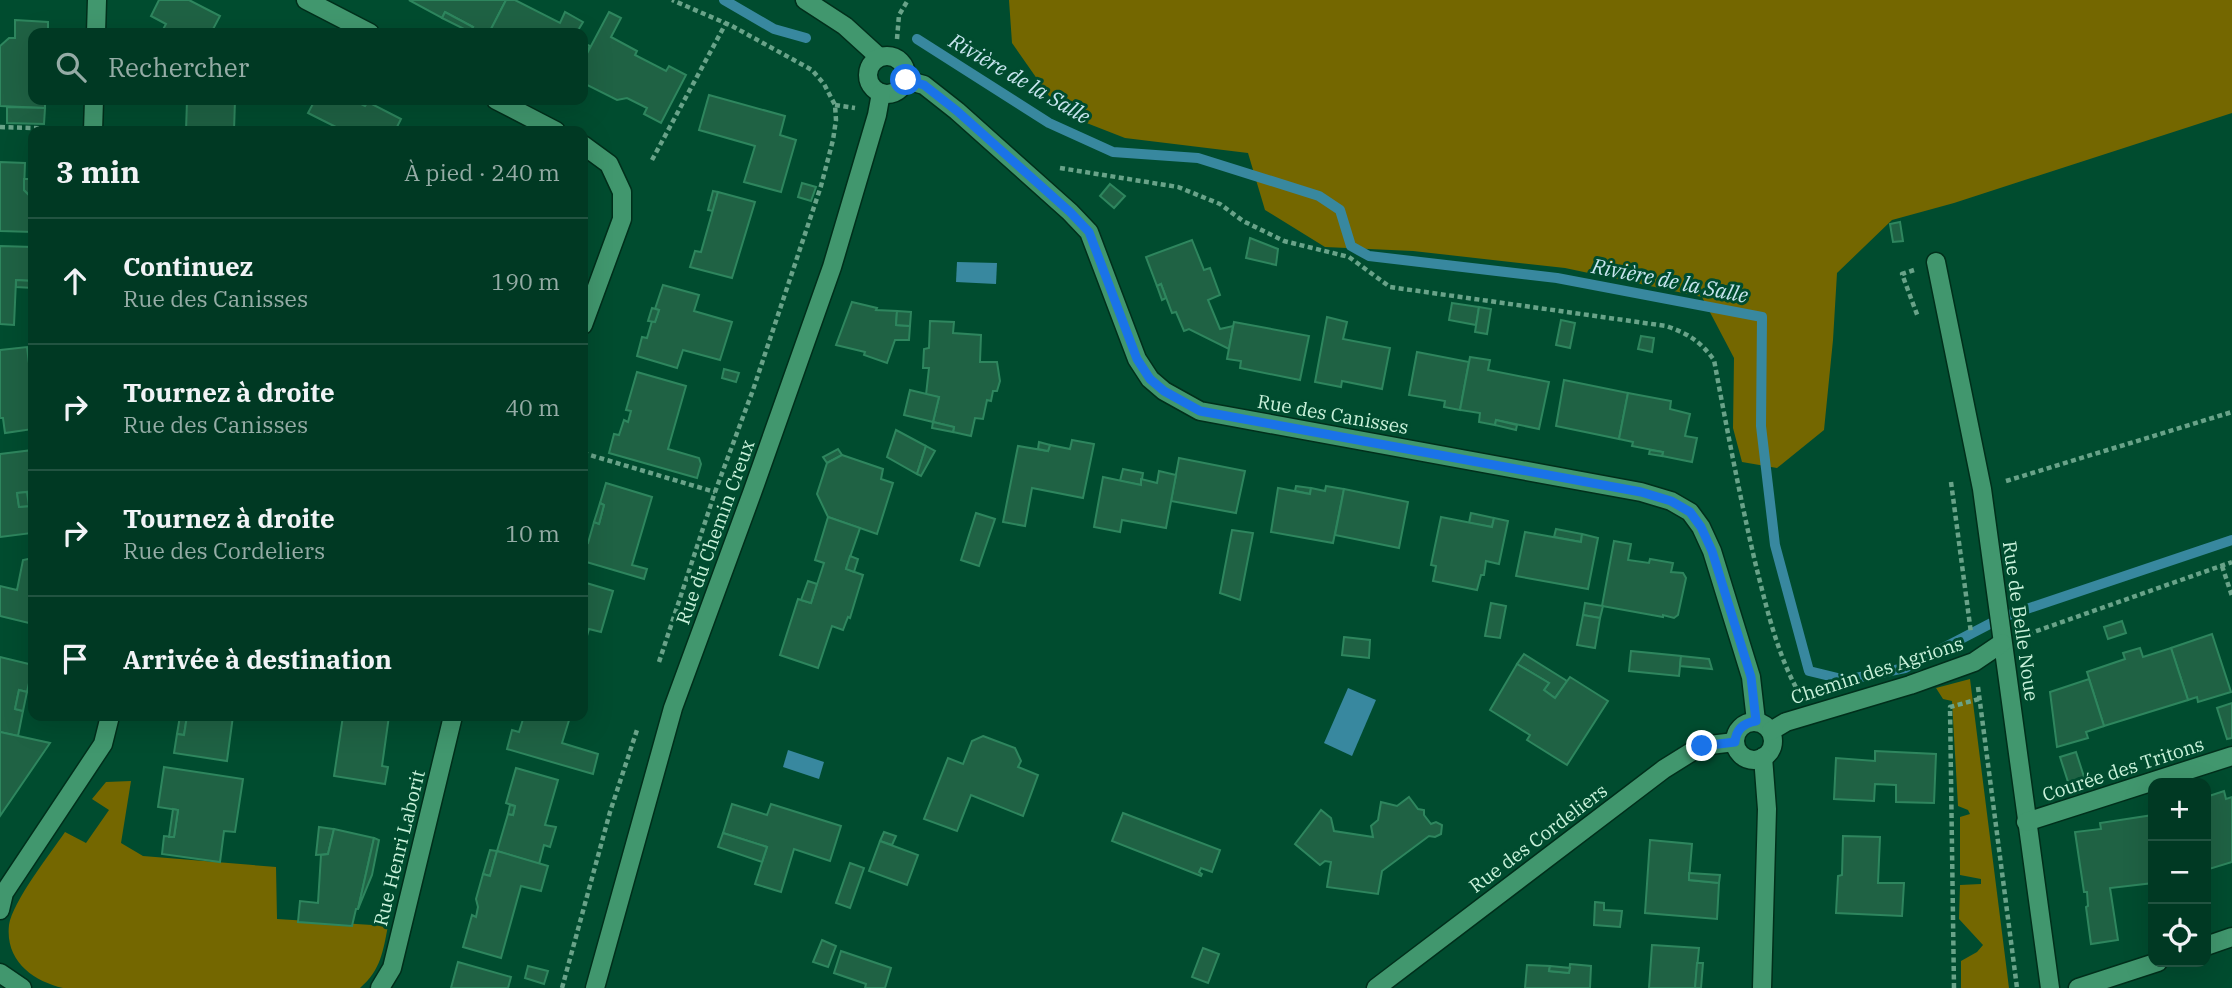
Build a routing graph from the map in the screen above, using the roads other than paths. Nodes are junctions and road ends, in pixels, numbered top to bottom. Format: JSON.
{"nodes":[{"id":1,"x":97,"y":0,"type":"edge"},
{"id":2,"x":306,"y":0,"type":"edge"},
{"id":3,"x":805,"y":0,"type":"edge"},
{"id":4,"x":96,"y":28,"type":"edge"},
{"id":5,"x":360,"y":28,"type":"edge"},
{"id":6,"x":887,"y":57,"type":"junction"},
{"id":7,"x":906,"y":80,"type":"junction"},
{"id":8,"x":881,"y":93,"type":"junction"},
{"id":9,"x":94,"y":105,"type":"edge"},
{"id":10,"x":506,"y":105,"type":"edge"},
{"id":11,"x":93,"y":126,"type":"edge"},
{"id":12,"x":546,"y":126,"type":"edge"},
{"id":13,"x":588,"y":149,"type":"edge"},
{"id":14,"x":1936,"y":262,"type":"dead end"},
{"id":15,"x":588,"y":311,"type":"edge"},
{"id":16,"x":2002,"y":637,"type":"junction"},
{"id":17,"x":109,"y":721,"type":"edge"},
{"id":18,"x":452,"y":721,"type":"edge"},
{"id":19,"x":1764,"y":726,"type":"junction"},
{"id":20,"x":1735,"y":742,"type":"junction"},
{"id":21,"x":2232,"y":756,"type":"edge"},
{"id":22,"x":1763,"y":757,"type":"junction"},
{"id":23,"x":2026,"y":822,"type":"junction"},
{"id":24,"x":0,"y":910,"type":"edge"},
{"id":25,"x":2232,"y":937,"type":"edge"},
{"id":26,"x":2211,"y":944,"type":"edge"},
{"id":27,"x":2148,"y":965,"type":"edge"},
{"id":28,"x":0,"y":973,"type":"edge"},
{"id":29,"x":22,"y":988,"type":"edge"},
{"id":30,"x":380,"y":988,"type":"edge"},
{"id":31,"x":595,"y":988,"type":"edge"},
{"id":32,"x":1376,"y":988,"type":"edge"},
{"id":33,"x":1762,"y":988,"type":"edge"},
{"id":34,"x":2050,"y":988,"type":"edge"},
{"id":35,"x":2078,"y":988,"type":"edge"}],
"edges":[{"from":1,"to":4,"type":"street"},
{"from":2,"to":5,"type":"street"},
{"from":3,"to":6,"type":"street"},
{"from":6,"to":7,"type":"street"},
{"from":6,"to":8,"type":"street"},
{"from":7,"to":8,"type":"street"},
{"from":7,"to":19,"type":"street","name":"Rue des Canisses"},
{"from":8,"to":31,"type":"street","name":"Rue du Chemin Creux"},
{"from":9,"to":11,"type":"street"},
{"from":10,"to":12,"type":"street"},
{"from":13,"to":15,"type":"street"},
{"from":14,"to":16,"type":"street","name":"Rue de Belle Noue"},
{"from":16,"to":19,"type":"street","name":"Chemin des Agrions"},
{"from":16,"to":23,"type":"street","name":"Rue de Belle Noue"},
{"from":17,"to":24,"type":"street"},
{"from":18,"to":30,"type":"street","name":"Rue Henri Laborit"},
{"from":19,"to":20,"type":"street"},
{"from":19,"to":22,"type":"street"},
{"from":20,"to":22,"type":"street"},
{"from":20,"to":32,"type":"street","name":"Rue des Cordeliers"},
{"from":21,"to":23,"type":"street","name":"Courée des Tritons"},
{"from":22,"to":33,"type":"street"},
{"from":23,"to":34,"type":"street","name":"Rue de Belle Noue"},
{"from":25,"to":26,"type":"street"},
{"from":27,"to":35,"type":"street"},
{"from":28,"to":29,"type":"street"}]}
